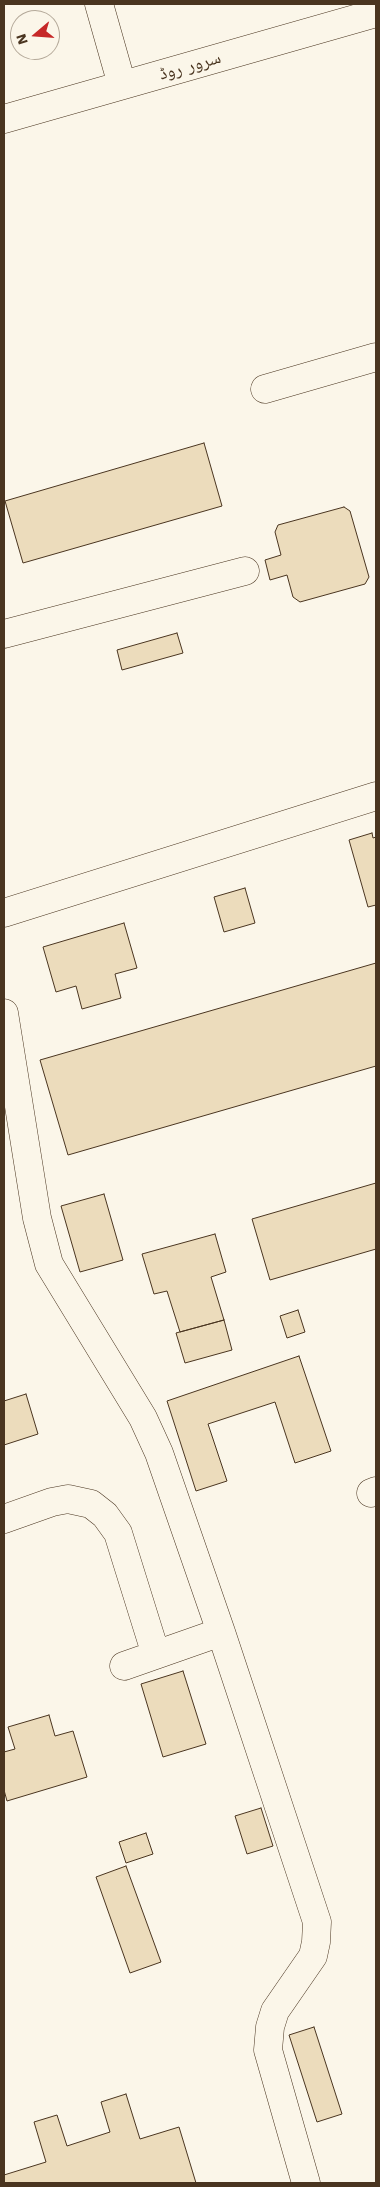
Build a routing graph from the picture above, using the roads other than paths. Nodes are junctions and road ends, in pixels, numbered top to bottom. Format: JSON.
{"nodes":[{"id":1,"x":99,"y":4,"type":"edge"},
{"id":2,"x":373,"y":10,"type":"edge"},
{"id":3,"x":122,"y":85,"type":"junction"},
{"id":4,"x":4,"y":119,"type":"edge"},
{"id":5,"x":376,"y":357,"type":"edge"},
{"id":6,"x":265,"y":389,"type":"dead end"},
{"id":7,"x":245,"y":571,"type":"dead end"},
{"id":8,"x":4,"y":634,"type":"edge"},
{"id":9,"x":376,"y":796,"type":"edge"},
{"id":10,"x":4,"y":913,"type":"edge"},
{"id":11,"x":4,"y":1013,"type":"edge"},
{"id":12,"x":4,"y":1519,"type":"edge"},
{"id":13,"x":221,"y":1632,"type":"junction"},
{"id":14,"x":156,"y":1655,"type":"junction"},
{"id":15,"x":124,"y":1666,"type":"dead end"},
{"id":16,"x":306,"y":2183,"type":"edge"}],
"edges":[{"from":1,"to":3,"type":"street"},
{"from":2,"to":3,"type":"street","name":"سرور روڈ"},
{"from":3,"to":4,"type":"street","name":"سرور روڈ"},
{"from":5,"to":6,"type":"street"},
{"from":7,"to":8,"type":"street"},
{"from":9,"to":10,"type":"street"},
{"from":11,"to":13,"type":"street"},
{"from":12,"to":14,"type":"street"},
{"from":13,"to":14,"type":"street"},
{"from":13,"to":16,"type":"street"},
{"from":14,"to":15,"type":"street"}]}
